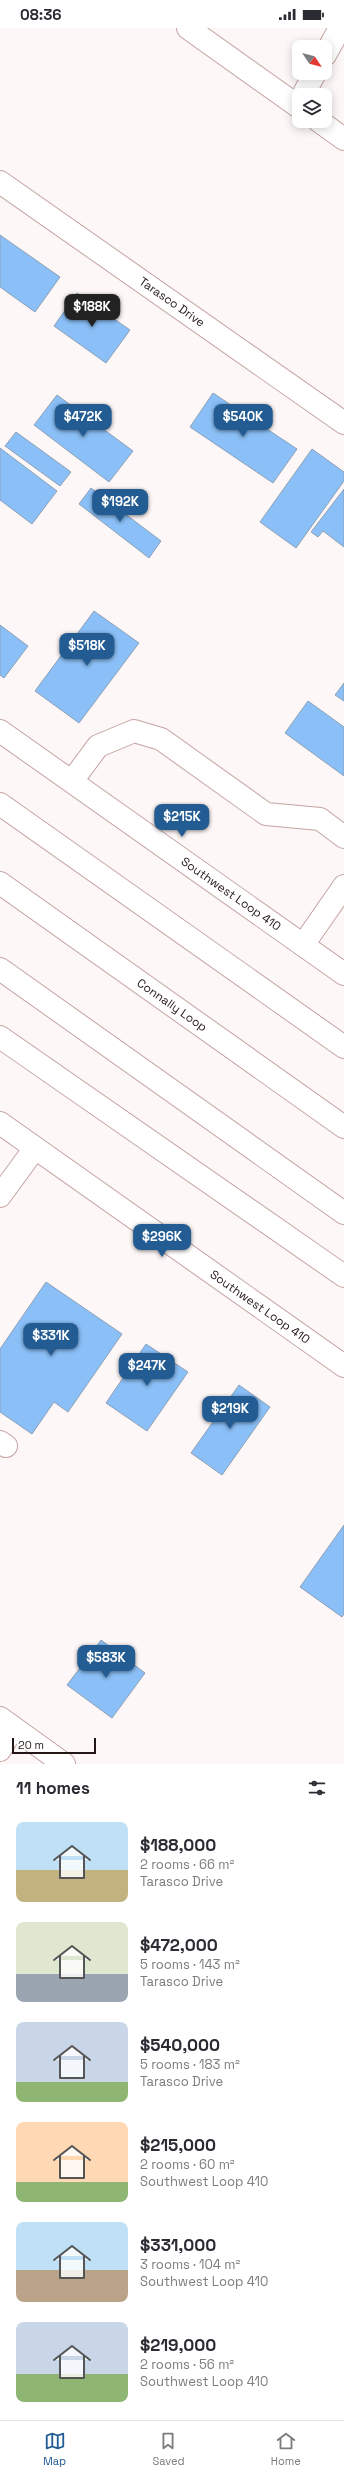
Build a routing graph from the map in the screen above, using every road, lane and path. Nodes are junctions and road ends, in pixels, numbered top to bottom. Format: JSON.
{"nodes":[{"id":1,"x":188,"y":28,"type":"edge"},
{"id":2,"x":340,"y":28,"type":"edge"},
{"id":3,"x":332,"y":42,"type":"edge"},
{"id":4,"x":292,"y":98,"type":"edge"},
{"id":5,"x":329,"y":128,"type":"edge"},
{"id":6,"x":344,"y":139,"type":"edge"},
{"id":7,"x":0,"y":182,"type":"edge"},
{"id":8,"x":344,"y":423,"type":"edge"},
{"id":9,"x":0,"y":731,"type":"edge"},
{"id":10,"x":72,"y":781,"type":"junction"},
{"id":11,"x":0,"y":804,"type":"edge"},
{"id":12,"x":344,"y":837,"type":"edge"},
{"id":13,"x":0,"y":883,"type":"edge"},
{"id":14,"x":344,"y":886,"type":"edge"},
{"id":15,"x":303,"y":945,"type":"junction"},
{"id":16,"x":0,"y":969,"type":"edge"},
{"id":17,"x":344,"y":974,"type":"edge"},
{"id":18,"x":0,"y":1038,"type":"edge"},
{"id":19,"x":344,"y":1047,"type":"edge"},
{"id":20,"x":0,"y":1123,"type":"edge"},
{"id":21,"x":344,"y":1127,"type":"edge"},
{"id":22,"x":35,"y":1148,"type":"junction"},
{"id":23,"x":0,"y":1196,"type":"edge"},
{"id":24,"x":344,"y":1213,"type":"edge"},
{"id":25,"x":344,"y":1276,"type":"edge"},
{"id":26,"x":344,"y":1366,"type":"edge"},
{"id":27,"x":7,"y":1723,"type":"edge"},
{"id":28,"x":0,"y":1750,"type":"edge"},
{"id":29,"x":64,"y":1764,"type":"edge"}],
"edges":[{"from":1,"to":4,"type":"main road"},
{"from":2,"to":3,"type":"main road"},
{"from":5,"to":6,"type":"main road"},
{"from":7,"to":8,"type":"main road","name":"Tarasco Drive"},
{"from":9,"to":10,"type":"main road","name":"Southwest Loop 410"},
{"from":10,"to":12,"type":"main road"},
{"from":10,"to":15,"type":"main road","name":"Southwest Loop 410"},
{"from":11,"to":19,"type":"main road"},
{"from":13,"to":21,"type":"main road","name":"Connally Loop"},
{"from":14,"to":15,"type":"main road"},
{"from":15,"to":17,"type":"main road","name":"Southwest Loop 410"},
{"from":16,"to":24,"type":"main road"},
{"from":18,"to":25,"type":"main road"},
{"from":20,"to":22,"type":"main road","name":"Southwest Loop 410"},
{"from":22,"to":23,"type":"main road"},
{"from":22,"to":26,"type":"main road","name":"Southwest Loop 410"},
{"from":27,"to":28,"type":"main road"},
{"from":27,"to":29,"type":"main road"}]}
